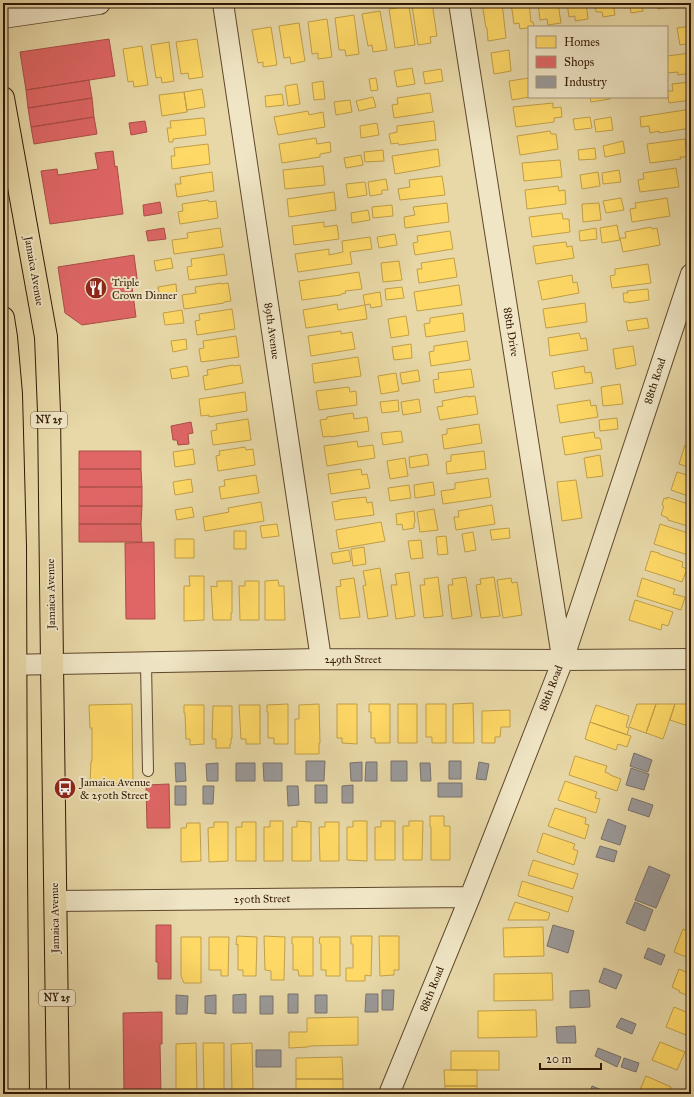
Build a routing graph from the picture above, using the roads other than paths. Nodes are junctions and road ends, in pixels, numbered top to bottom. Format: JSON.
{"nodes":[{"id":1,"x":99,"y":3,"type":"edge"},
{"id":2,"x":223,"y":3,"type":"edge"},
{"id":3,"x":459,"y":3,"type":"edge"},
{"id":4,"x":3,"y":17,"type":"edge"},
{"id":5,"x":3,"y":98,"type":"edge"},
{"id":6,"x":691,"y":274,"type":"edge"},
{"id":7,"x":3,"y":318,"type":"edge"},
{"id":8,"x":321,"y":659,"type":"junction"},
{"id":9,"x":691,"y":659,"type":"edge"},
{"id":10,"x":562,"y":660,"type":"junction"},
{"id":11,"x":146,"y":662,"type":"junction"},
{"id":12,"x":9,"y":664,"type":"edge"},
{"id":13,"x":52,"y":664,"type":"junction"},
{"id":14,"x":148,"y":771,"type":"dead end"},
{"id":15,"x":470,"y":897,"type":"junction"},
{"id":16,"x":55,"y":901,"type":"junction"},
{"id":17,"x":18,"y":1094,"type":"edge"},
{"id":18,"x":58,"y":1094,"type":"edge"},
{"id":19,"x":389,"y":1094,"type":"edge"}],
"edges":[{"from":1,"to":4,"type":"street"},
{"from":2,"to":8,"type":"street","name":"89th Avenue"},
{"from":3,"to":10,"type":"street","name":"88th Drive"},
{"from":5,"to":13,"type":"main road","name":"Jamaica Avenue","number":"NY 25"},
{"from":6,"to":10,"type":"street","name":"88th Road"},
{"from":7,"to":12,"type":"main road"},
{"from":8,"to":10,"type":"street","name":"249th Street"},
{"from":8,"to":11,"type":"street","name":"249th Street"},
{"from":9,"to":10,"type":"street","name":"249th Street"},
{"from":10,"to":15,"type":"street","name":"88th Road"},
{"from":11,"to":13,"type":"street","name":"249th Street"},
{"from":11,"to":14,"type":"lane"},
{"from":12,"to":13,"type":"street","name":"249th Street"},
{"from":12,"to":17,"type":"main road"},
{"from":13,"to":16,"type":"main road","name":"Jamaica Avenue","number":"NY 25"},
{"from":15,"to":16,"type":"street","name":"250th Street"},
{"from":15,"to":19,"type":"street","name":"88th Road"},
{"from":16,"to":18,"type":"main road","name":"Jamaica Avenue","number":"NY 25"}]}
